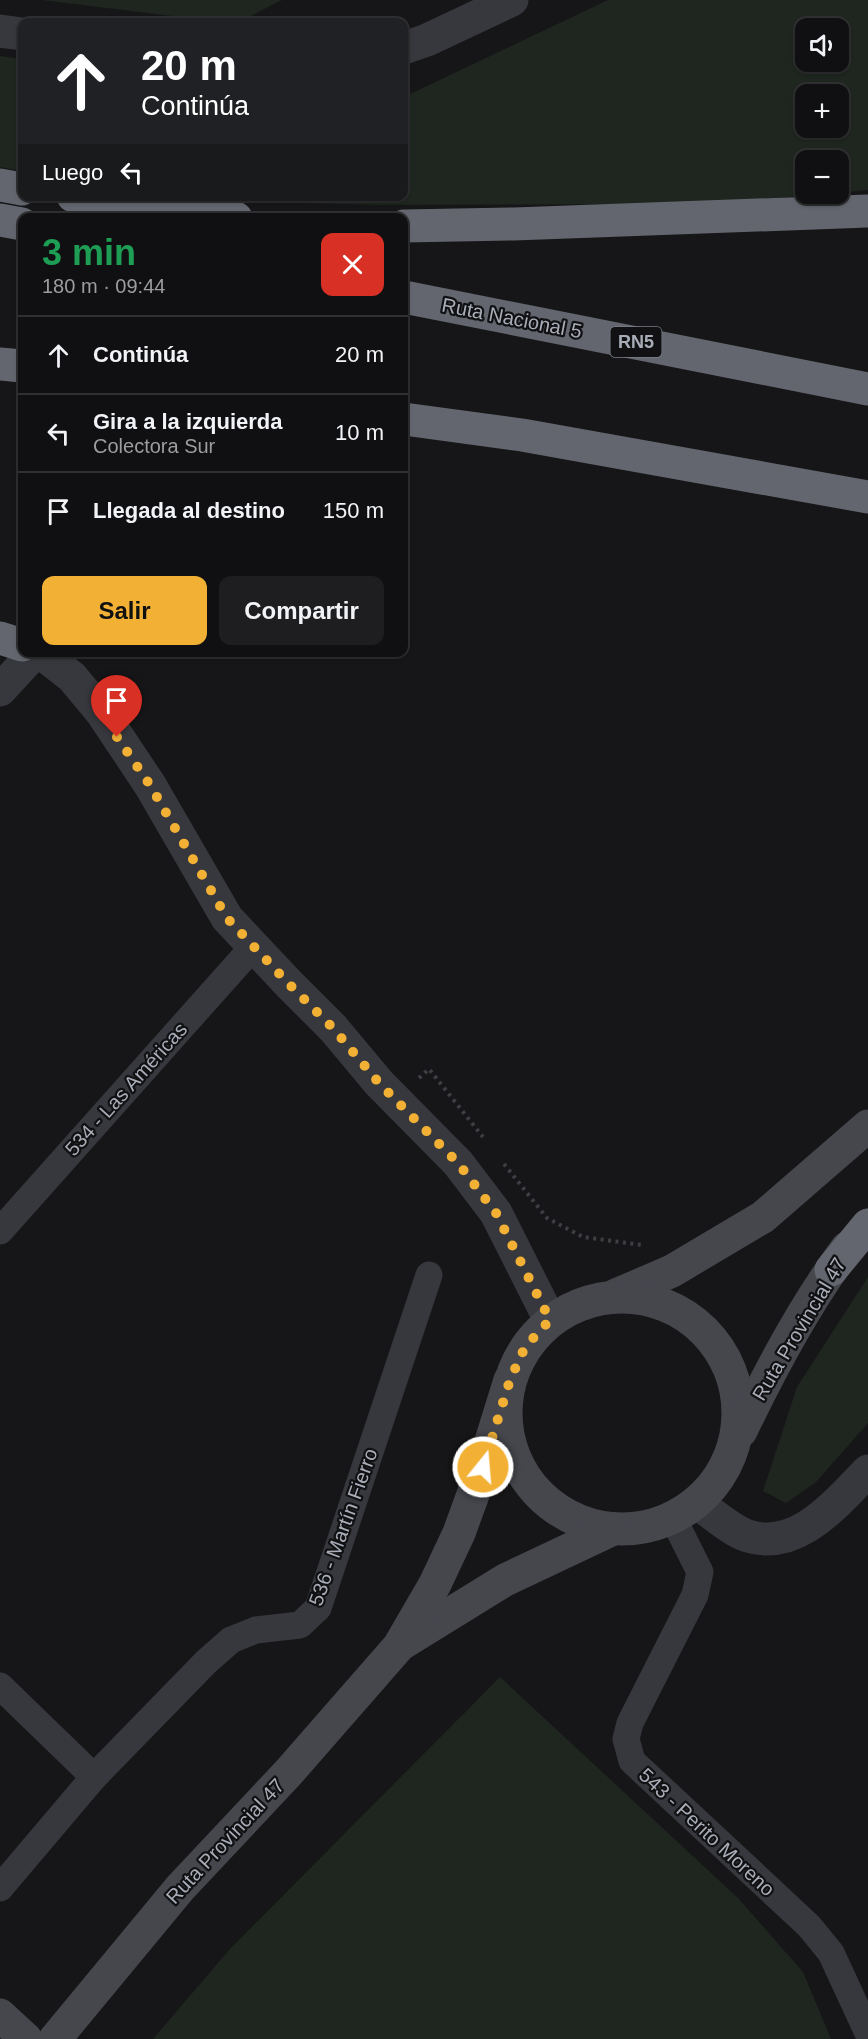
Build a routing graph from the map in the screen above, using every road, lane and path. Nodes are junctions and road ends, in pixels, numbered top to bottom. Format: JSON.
{"nodes":[{"id":1,"x":512,"y":0,"type":"edge"},
{"id":2,"x":0,"y":30,"type":"edge"},
{"id":3,"x":18,"y":33,"type":"edge"},
{"id":4,"x":408,"y":47,"type":"edge"},
{"id":5,"x":0,"y":185,"type":"edge"},
{"id":6,"x":18,"y":188,"type":"edge"},
{"id":7,"x":111,"y":201,"type":"edge"},
{"id":8,"x":868,"y":211,"type":"edge"},
{"id":9,"x":199,"y":213,"type":"edge"},
{"id":10,"x":0,"y":220,"type":"edge"},
{"id":11,"x":18,"y":223,"type":"edge"},
{"id":12,"x":408,"y":226,"type":"edge"},
{"id":13,"x":408,"y":298,"type":"edge"},
{"id":14,"x":0,"y":364,"type":"edge"},
{"id":15,"x":18,"y":366,"type":"edge"},
{"id":16,"x":868,"y":389,"type":"edge"},
{"id":17,"x":408,"y":420,"type":"edge"},
{"id":18,"x":868,"y":497,"type":"edge"},
{"id":19,"x":0,"y":638,"type":"edge"},
{"id":20,"x":18,"y":644,"type":"edge"},
{"id":21,"x":30,"y":657,"type":"edge"},
{"id":22,"x":46,"y":657,"type":"edge"},
{"id":23,"x":0,"y":690,"type":"edge"},
{"id":24,"x":253,"y":947,"type":"junction"},
{"id":25,"x":396,"y":1101,"type":"junction"},
{"id":26,"x":868,"y":1126,"type":"edge"},
{"id":27,"x":488,"y":1143,"type":"dead end"},
{"id":28,"x":503,"y":1162,"type":"dead end"},
{"id":29,"x":868,"y":1220,"type":"edge"},
{"id":30,"x":868,"y":1225,"type":"edge"},
{"id":31,"x":0,"y":1232,"type":"edge"},
{"id":32,"x":648,"y":1243,"type":"dead end"},
{"id":33,"x":831,"y":1270,"type":"junction"},
{"id":34,"x":429,"y":1275,"type":"dead end"},
{"id":35,"x":615,"y":1296,"type":"junction"},
{"id":36,"x":550,"y":1320,"type":"junction"},
{"id":37,"x":510,"y":1380,"type":"junction"},
{"id":38,"x":736,"y":1441,"type":"junction"},
{"id":39,"x":868,"y":1471,"type":"edge"},
{"id":40,"x":685,"y":1511,"type":"junction"},
{"id":41,"x":613,"y":1529,"type":"junction"},
{"id":42,"x":399,"y":1646,"type":"junction"},
{"id":43,"x":0,"y":1686,"type":"edge"},
{"id":44,"x":94,"y":1777,"type":"junction"},
{"id":45,"x":0,"y":1888,"type":"edge"},
{"id":46,"x":0,"y":2015,"type":"edge"},
{"id":47,"x":868,"y":2033,"type":"edge"},
{"id":48,"x":26,"y":2039,"type":"edge"},
{"id":49,"x":55,"y":2039,"type":"edge"}],
"edges":[{"from":1,"to":4,"type":"street"},
{"from":2,"to":3,"type":"street"},
{"from":5,"to":6,"type":"highway"},
{"from":7,"to":9,"type":"highway"},
{"from":8,"to":12,"type":"highway"},
{"from":10,"to":11,"type":"highway"},
{"from":13,"to":16,"type":"highway","name":"Ruta Nacional 5","number":"RN5"},
{"from":14,"to":15,"type":"highway"},
{"from":17,"to":18,"type":"highway"},
{"from":19,"to":20,"type":"highway"},
{"from":21,"to":23,"type":"street"},
{"from":22,"to":24,"type":"street"},
{"from":24,"to":25,"type":"street"},
{"from":24,"to":31,"type":"street","name":"534 - Las Américas"},
{"from":25,"to":27,"type":"path"},
{"from":25,"to":36,"type":"street"},
{"from":26,"to":35,"type":"main road"},
{"from":28,"to":32,"type":"path"},
{"from":29,"to":33,"type":"main road","name":"Ruta Provincial 47"},
{"from":30,"to":33,"type":"highway"},
{"from":33,"to":38,"type":"main road","name":"Ruta Provincial 47"},
{"from":34,"to":44,"type":"street","name":"536 - Martín Fierro"},
{"from":35,"to":36,"type":"main road"},
{"from":35,"to":38,"type":"main road"},
{"from":36,"to":37,"type":"main road"},
{"from":37,"to":41,"type":"main road"},
{"from":37,"to":42,"type":"main road","name":"Ruta Provincial 47"},
{"from":38,"to":40,"type":"main road"},
{"from":39,"to":40,"type":"street"},
{"from":40,"to":41,"type":"main road"},
{"from":40,"to":47,"type":"street","name":"543 - Perito Moreno"},
{"from":41,"to":42,"type":"main road","name":"Ruta Provincial 47"},
{"from":42,"to":49,"type":"main road","name":"Ruta Provincial 47"},
{"from":43,"to":44,"type":"street"},
{"from":44,"to":45,"type":"street","name":"536 - Martín Fierro"},
{"from":46,"to":48,"type":"main road"}]}
